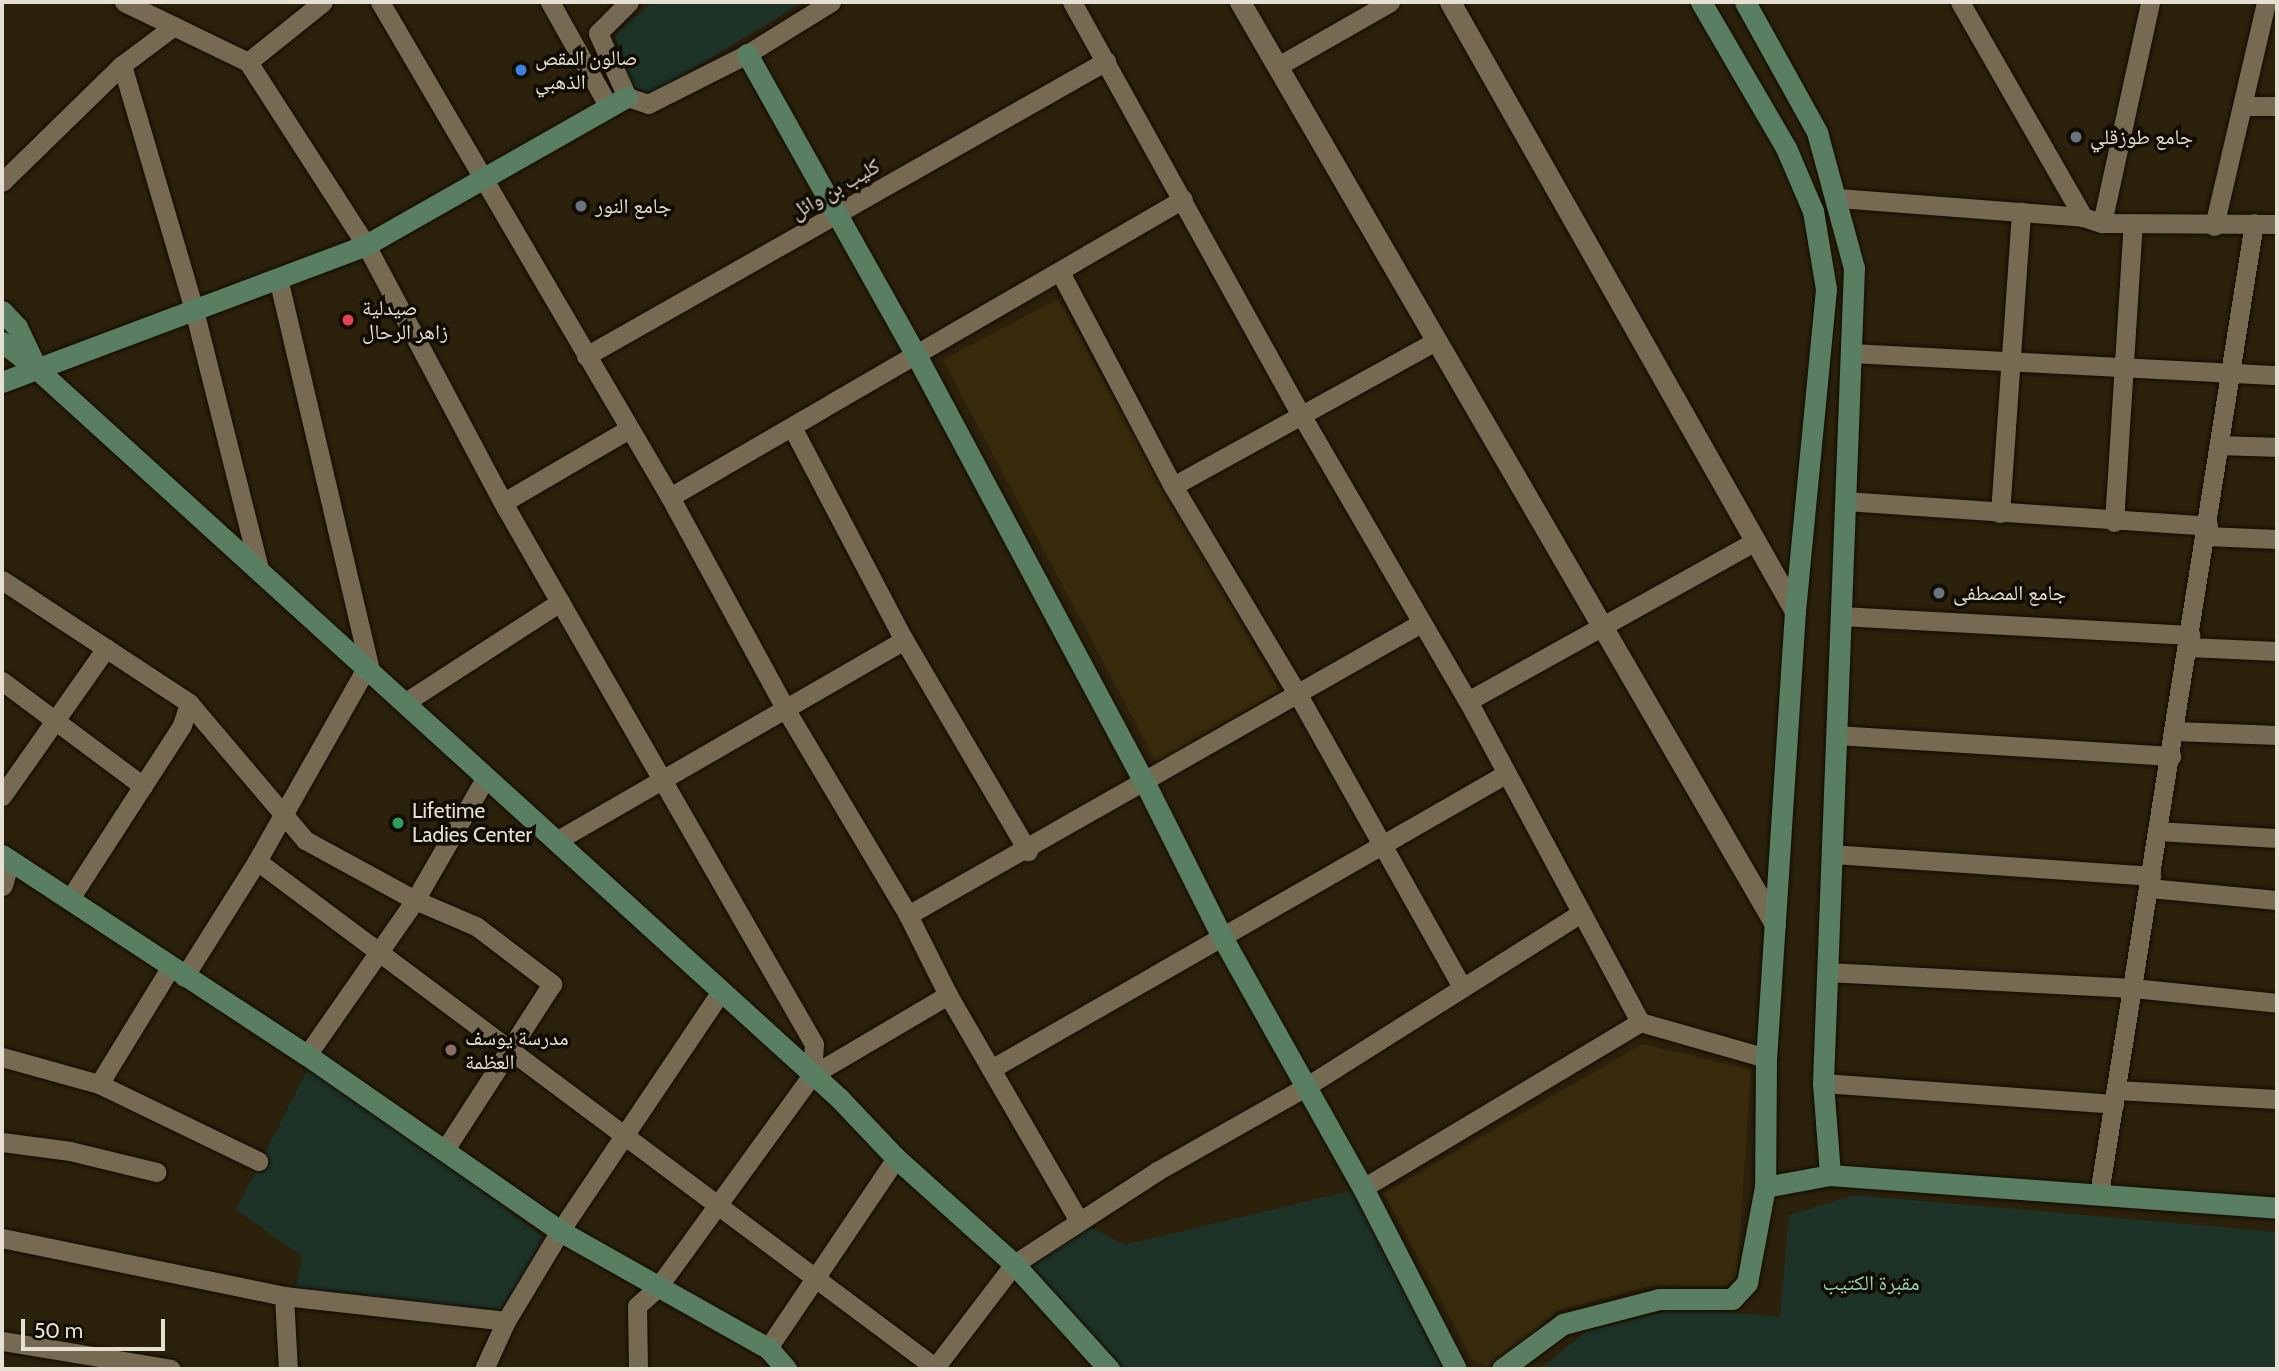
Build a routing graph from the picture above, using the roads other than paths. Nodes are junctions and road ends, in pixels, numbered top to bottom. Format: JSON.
{"nodes":[{"id":1,"x":124,"y":2,"type":"edge"},
{"id":2,"x":323,"y":2,"type":"edge"},
{"id":3,"x":380,"y":2,"type":"edge"},
{"id":4,"x":550,"y":2,"type":"edge"},
{"id":5,"x":629,"y":2,"type":"edge"},
{"id":6,"x":831,"y":2,"type":"edge"},
{"id":7,"x":1072,"y":2,"type":"edge"},
{"id":8,"x":1240,"y":2,"type":"edge"},
{"id":9,"x":1390,"y":2,"type":"edge"},
{"id":10,"x":1450,"y":2,"type":"edge"},
{"id":11,"x":1701,"y":2,"type":"edge"},
{"id":12,"x":1745,"y":2,"type":"edge"},
{"id":13,"x":1960,"y":2,"type":"edge"},
{"id":14,"x":2150,"y":2,"type":"edge"},
{"id":15,"x":2266,"y":2,"type":"edge"},
{"id":16,"x":174,"y":26,"type":"junction"},
{"id":17,"x":747,"y":54,"type":"junction"},
{"id":18,"x":1106,"y":61,"type":"junction"},
{"id":19,"x":248,"y":62,"type":"junction"},
{"id":20,"x":122,"y":65,"type":"junction"},
{"id":21,"x":1278,"y":66,"type":"junction"},
{"id":22,"x":618,"y":102,"type":"junction"},
{"id":23,"x":2245,"y":106,"type":"junction"},
{"id":24,"x":2277,"y":106,"type":"edge"},
{"id":25,"x":482,"y":179,"type":"junction"},
{"id":26,"x":2,"y":182,"type":"edge"},
{"id":27,"x":1838,"y":198,"type":"junction"},
{"id":28,"x":1184,"y":199,"type":"junction"},
{"id":29,"x":2021,"y":212,"type":"junction"},
{"id":30,"x":835,"y":215,"type":"junction"},
{"id":31,"x":2082,"y":217,"type":"junction"},
{"id":32,"x":2102,"y":223,"type":"junction"},
{"id":33,"x":2254,"y":223,"type":"junction"},
{"id":34,"x":2133,"y":224,"type":"junction"},
{"id":35,"x":2277,"y":224,"type":"edge"},
{"id":36,"x":2214,"y":226,"type":"junction"},
{"id":37,"x":366,"y":245,"type":"junction"},
{"id":38,"x":1060,"y":272,"type":"junction"},
{"id":39,"x":278,"y":278,"type":"junction"},
{"id":40,"x":194,"y":310,"type":"junction"},
{"id":41,"x":2,"y":311,"type":"edge"},
{"id":42,"x":1436,"y":341,"type":"junction"},
{"id":43,"x":2,"y":342,"type":"edge"},
{"id":44,"x":915,"y":353,"type":"junction"},
{"id":45,"x":1851,"y":353,"type":"junction"},
{"id":46,"x":586,"y":356,"type":"junction"},
{"id":47,"x":2012,"y":363,"type":"junction"},
{"id":48,"x":37,"y":369,"type":"junction"},
{"id":49,"x":2125,"y":370,"type":"junction"},
{"id":50,"x":2232,"y":372,"type":"junction"},
{"id":51,"x":2277,"y":375,"type":"edge"},
{"id":52,"x":2,"y":382,"type":"edge"},
{"id":53,"x":1303,"y":418,"type":"junction"},
{"id":54,"x":792,"y":427,"type":"junction"},
{"id":55,"x":627,"y":429,"type":"junction"},
{"id":56,"x":2220,"y":446,"type":"junction"},
{"id":57,"x":2277,"y":447,"type":"edge"},
{"id":58,"x":1173,"y":486,"type":"junction"},
{"id":59,"x":670,"y":497,"type":"junction"},
{"id":60,"x":1845,"y":501,"type":"junction"},
{"id":61,"x":503,"y":502,"type":"junction"},
{"id":62,"x":2000,"y":513,"type":"junction"},
{"id":63,"x":2114,"y":522,"type":"junction"},
{"id":64,"x":2207,"y":531,"type":"junction"},
{"id":65,"x":2277,"y":539,"type":"edge"},
{"id":66,"x":1755,"y":541,"type":"junction"},
{"id":67,"x":260,"y":572,"type":"junction"},
{"id":68,"x":2,"y":580,"type":"edge"},
{"id":69,"x":561,"y":602,"type":"junction"},
{"id":70,"x":1795,"y":611,"type":"junction"},
{"id":71,"x":1841,"y":616,"type":"junction"},
{"id":72,"x":1422,"y":623,"type":"junction"},
{"id":73,"x":1602,"y":626,"type":"junction"},
{"id":74,"x":904,"y":640,"type":"junction"},
{"id":75,"x":2189,"y":641,"type":"junction"},
{"id":76,"x":106,"y":648,"type":"junction"},
{"id":77,"x":2277,"y":651,"type":"edge"},
{"id":78,"x":368,"y":670,"type":"junction"},
{"id":79,"x":2,"y":681,"type":"edge"},
{"id":80,"x":1297,"y":693,"type":"junction"},
{"id":81,"x":1468,"y":701,"type":"junction"},
{"id":82,"x":189,"y":703,"type":"junction"},
{"id":83,"x":404,"y":703,"type":"junction"},
{"id":84,"x":786,"y":710,"type":"junction"},
{"id":85,"x":55,"y":721,"type":"junction"},
{"id":86,"x":2175,"y":731,"type":"junction"},
{"id":87,"x":1836,"y":735,"type":"junction"},
{"id":88,"x":2277,"y":735,"type":"edge"},
{"id":89,"x":2171,"y":756,"type":"junction"},
{"id":90,"x":1504,"y":775,"type":"junction"},
{"id":91,"x":486,"y":777,"type":"junction"},
{"id":92,"x":662,"y":780,"type":"junction"},
{"id":93,"x":1145,"y":783,"type":"junction"},
{"id":94,"x":143,"y":786,"type":"junction"},
{"id":95,"x":2,"y":796,"type":"edge"},
{"id":96,"x":282,"y":818,"type":"junction"},
{"id":97,"x":2158,"y":831,"type":"junction"},
{"id":98,"x":2277,"y":838,"type":"edge"},
{"id":99,"x":556,"y":841,"type":"junction"},
{"id":100,"x":1381,"y":845,"type":"junction"},
{"id":101,"x":1028,"y":851,"type":"junction"},
{"id":102,"x":1832,"y":855,"type":"junction"},
{"id":103,"x":5,"y":857,"type":"edge"},
{"id":104,"x":257,"y":861,"type":"junction"},
{"id":105,"x":2150,"y":882,"type":"junction"},
{"id":106,"x":2,"y":885,"type":"edge"},
{"id":107,"x":69,"y":900,"type":"junction"},
{"id":108,"x":415,"y":900,"type":"junction"},
{"id":109,"x":2277,"y":900,"type":"edge"},
{"id":110,"x":1581,"y":913,"type":"junction"},
{"id":111,"x":908,"y":915,"type":"junction"},
{"id":112,"x":1775,"y":924,"type":"junction"},
{"id":113,"x":1222,"y":937,"type":"junction"},
{"id":114,"x":378,"y":949,"type":"junction"},
{"id":115,"x":177,"y":972,"type":"junction"},
{"id":116,"x":1827,"y":972,"type":"junction"},
{"id":117,"x":1462,"y":987,"type":"junction"},
{"id":118,"x":2133,"y":988,"type":"junction"},
{"id":119,"x":721,"y":991,"type":"junction"},
{"id":120,"x":948,"y":995,"type":"junction"},
{"id":121,"x":2277,"y":1003,"type":"edge"},
{"id":122,"x":1640,"y":1022,"type":"junction"},
{"id":123,"x":513,"y":1048,"type":"junction"},
{"id":124,"x":307,"y":1055,"type":"junction"},
{"id":125,"x":2,"y":1057,"type":"edge"},
{"id":126,"x":1766,"y":1058,"type":"junction"},
{"id":127,"x":991,"y":1069,"type":"junction"},
{"id":128,"x":812,"y":1075,"type":"junction"},
{"id":129,"x":1823,"y":1083,"type":"junction"},
{"id":130,"x":99,"y":1084,"type":"junction"},
{"id":131,"x":1304,"y":1088,"type":"junction"},
{"id":132,"x":2115,"y":1097,"type":"junction"},
{"id":133,"x":2277,"y":1099,"type":"edge"},
{"id":134,"x":626,"y":1134,"type":"junction"},
{"id":135,"x":2,"y":1142,"type":"edge"},
{"id":136,"x":444,"y":1151,"type":"junction"},
{"id":137,"x":896,"y":1158,"type":"junction"},
{"id":138,"x":258,"y":1161,"type":"dead end"},
{"id":139,"x":157,"y":1172,"type":"dead end"},
{"id":140,"x":1830,"y":1175,"type":"junction"},
{"id":141,"x":1765,"y":1187,"type":"junction"},
{"id":142,"x":1363,"y":1188,"type":"junction"},
{"id":143,"x":2099,"y":1194,"type":"junction"},
{"id":144,"x":716,"y":1202,"type":"junction"},
{"id":145,"x":2277,"y":1208,"type":"edge"},
{"id":146,"x":1079,"y":1221,"type":"junction"},
{"id":147,"x":560,"y":1231,"type":"junction"},
{"id":148,"x":2,"y":1238,"type":"edge"},
{"id":149,"x":1014,"y":1264,"type":"junction"},
{"id":150,"x":816,"y":1277,"type":"junction"},
{"id":151,"x":658,"y":1287,"type":"junction"},
{"id":152,"x":284,"y":1296,"type":"junction"},
{"id":153,"x":506,"y":1321,"type":"junction"},
{"id":154,"x":2,"y":1341,"type":"edge"},
{"id":155,"x":768,"y":1348,"type":"junction"},
{"id":156,"x":171,"y":1369,"type":"edge"},
{"id":157,"x":288,"y":1369,"type":"edge"},
{"id":158,"x":484,"y":1369,"type":"edge"},
{"id":159,"x":638,"y":1369,"type":"edge"},
{"id":160,"x":786,"y":1369,"type":"edge"},
{"id":161,"x":935,"y":1369,"type":"edge"},
{"id":162,"x":1109,"y":1369,"type":"edge"},
{"id":163,"x":1456,"y":1369,"type":"edge"},
{"id":164,"x":1502,"y":1369,"type":"edge"}],
"edges":[{"from":1,"to":16,"type":"street"},
{"from":2,"to":19,"type":"street"},
{"from":3,"to":25,"type":"street"},
{"from":4,"to":22,"type":"street"},
{"from":5,"to":22,"type":"street"},
{"from":6,"to":17,"type":"street"},
{"from":7,"to":18,"type":"street"},
{"from":8,"to":21,"type":"street"},
{"from":9,"to":21,"type":"street"},
{"from":10,"to":66,"type":"street"},
{"from":11,"to":70,"type":"main road"},
{"from":12,"to":27,"type":"main road"},
{"from":13,"to":31,"type":"street"},
{"from":14,"to":32,"type":"street"},
{"from":15,"to":23,"type":"street"},
{"from":16,"to":19,"type":"street"},
{"from":16,"to":20,"type":"street"},
{"from":17,"to":22,"type":"street"},
{"from":17,"to":30,"type":"main road"},
{"from":18,"to":28,"type":"street"},
{"from":18,"to":30,"type":"street","name":"كليب بن وائل"},
{"from":19,"to":37,"type":"street"},
{"from":20,"to":26,"type":"street"},
{"from":20,"to":40,"type":"street"},
{"from":21,"to":42,"type":"street"},
{"from":22,"to":25,"type":"main road"},
{"from":23,"to":24,"type":"street"},
{"from":23,"to":36,"type":"street"},
{"from":25,"to":37,"type":"main road"},
{"from":25,"to":46,"type":"street"},
{"from":27,"to":29,"type":"street"},
{"from":27,"to":45,"type":"main road"},
{"from":28,"to":38,"type":"street"},
{"from":28,"to":53,"type":"street"},
{"from":29,"to":31,"type":"street"},
{"from":29,"to":47,"type":"street"},
{"from":30,"to":44,"type":"main road"},
{"from":30,"to":46,"type":"street","name":"كليب بن وائل"},
{"from":31,"to":32,"type":"street"},
{"from":32,"to":34,"type":"street"},
{"from":33,"to":35,"type":"street"},
{"from":33,"to":36,"type":"street"},
{"from":33,"to":50,"type":"street"},
{"from":34,"to":36,"type":"street"},
{"from":34,"to":49,"type":"street"},
{"from":37,"to":39,"type":"main road"},
{"from":37,"to":61,"type":"street"},
{"from":38,"to":44,"type":"street"},
{"from":38,"to":58,"type":"street"},
{"from":39,"to":40,"type":"main road"},
{"from":39,"to":78,"type":"street"},
{"from":40,"to":48,"type":"main road"},
{"from":40,"to":67,"type":"street"},
{"from":41,"to":48,"type":"main road"},
{"from":42,"to":53,"type":"street"},
{"from":42,"to":73,"type":"street"},
{"from":43,"to":48,"type":"main road"},
{"from":44,"to":54,"type":"street"},
{"from":44,"to":93,"type":"main road"},
{"from":45,"to":47,"type":"street"},
{"from":45,"to":60,"type":"main road"},
{"from":46,"to":55,"type":"street"},
{"from":47,"to":49,"type":"street"},
{"from":47,"to":62,"type":"street"},
{"from":48,"to":52,"type":"main road"},
{"from":48,"to":67,"type":"main road"},
{"from":49,"to":50,"type":"street"},
{"from":49,"to":63,"type":"street"},
{"from":50,"to":51,"type":"street"},
{"from":50,"to":56,"type":"street"},
{"from":53,"to":58,"type":"street"},
{"from":53,"to":72,"type":"street"},
{"from":54,"to":59,"type":"street"},
{"from":54,"to":74,"type":"street"},
{"from":55,"to":59,"type":"street"},
{"from":55,"to":61,"type":"street"},
{"from":56,"to":57,"type":"street"},
{"from":56,"to":64,"type":"street"},
{"from":58,"to":80,"type":"street"},
{"from":59,"to":84,"type":"street"},
{"from":60,"to":62,"type":"street"},
{"from":60,"to":71,"type":"main road"},
{"from":61,"to":69,"type":"street"},
{"from":62,"to":63,"type":"street"},
{"from":63,"to":64,"type":"street"},
{"from":64,"to":65,"type":"street"},
{"from":64,"to":75,"type":"street"},
{"from":66,"to":70,"type":"street"},
{"from":66,"to":73,"type":"street"},
{"from":67,"to":78,"type":"main road"},
{"from":68,"to":76,"type":"street"},
{"from":69,"to":83,"type":"street"},
{"from":69,"to":92,"type":"street"},
{"from":70,"to":112,"type":"main road"},
{"from":71,"to":75,"type":"street"},
{"from":71,"to":87,"type":"main road"},
{"from":72,"to":80,"type":"street"},
{"from":72,"to":81,"type":"street"},
{"from":73,"to":81,"type":"street"},
{"from":73,"to":112,"type":"street"},
{"from":74,"to":84,"type":"street"},
{"from":74,"to":101,"type":"street"},
{"from":75,"to":77,"type":"street"},
{"from":75,"to":86,"type":"street"},
{"from":76,"to":82,"type":"street"},
{"from":76,"to":85,"type":"street"},
{"from":78,"to":83,"type":"main road"},
{"from":78,"to":96,"type":"street"},
{"from":79,"to":85,"type":"street"},
{"from":80,"to":93,"type":"street"},
{"from":80,"to":100,"type":"street"},
{"from":81,"to":90,"type":"street"},
{"from":82,"to":94,"type":"street"},
{"from":82,"to":96,"type":"street"},
{"from":83,"to":91,"type":"main road"},
{"from":84,"to":92,"type":"street"},
{"from":84,"to":111,"type":"street"},
{"from":85,"to":94,"type":"street"},
{"from":85,"to":95,"type":"street"},
{"from":86,"to":88,"type":"street"},
{"from":86,"to":89,"type":"street"},
{"from":87,"to":89,"type":"street"},
{"from":87,"to":102,"type":"main road"},
{"from":89,"to":97,"type":"street"},
{"from":90,"to":100,"type":"street"},
{"from":90,"to":110,"type":"street"},
{"from":91,"to":99,"type":"main road"},
{"from":91,"to":108,"type":"street"},
{"from":92,"to":99,"type":"street"},
{"from":92,"to":128,"type":"street"},
{"from":93,"to":101,"type":"street"},
{"from":93,"to":113,"type":"main road"},
{"from":94,"to":107,"type":"street"},
{"from":96,"to":104,"type":"street"},
{"from":96,"to":108,"type":"street"},
{"from":97,"to":98,"type":"street"},
{"from":97,"to":105,"type":"street"},
{"from":99,"to":119,"type":"main road"},
{"from":100,"to":113,"type":"street"},
{"from":100,"to":117,"type":"street"},
{"from":101,"to":111,"type":"street"},
{"from":102,"to":105,"type":"street"},
{"from":102,"to":116,"type":"main road"},
{"from":103,"to":106,"type":"street"},
{"from":103,"to":107,"type":"main road"},
{"from":104,"to":114,"type":"street"},
{"from":104,"to":115,"type":"street"},
{"from":105,"to":109,"type":"street"},
{"from":105,"to":118,"type":"street"},
{"from":107,"to":115,"type":"main road"},
{"from":108,"to":114,"type":"street"},
{"from":108,"to":123,"type":"street"},
{"from":110,"to":117,"type":"street"},
{"from":110,"to":122,"type":"street"},
{"from":111,"to":120,"type":"street"},
{"from":112,"to":126,"type":"main road"},
{"from":113,"to":127,"type":"street"},
{"from":113,"to":131,"type":"main road"},
{"from":114,"to":123,"type":"street"},
{"from":114,"to":124,"type":"street"},
{"from":115,"to":124,"type":"main road"},
{"from":115,"to":130,"type":"street"},
{"from":116,"to":118,"type":"street"},
{"from":116,"to":129,"type":"main road"},
{"from":117,"to":131,"type":"street"},
{"from":118,"to":121,"type":"street"},
{"from":118,"to":132,"type":"street"},
{"from":119,"to":128,"type":"main road"},
{"from":119,"to":134,"type":"street"},
{"from":120,"to":127,"type":"street"},
{"from":120,"to":128,"type":"street"},
{"from":122,"to":126,"type":"street"},
{"from":122,"to":142,"type":"street"},
{"from":123,"to":134,"type":"street"},
{"from":123,"to":136,"type":"street"},
{"from":124,"to":136,"type":"main road"},
{"from":125,"to":130,"type":"street"},
{"from":126,"to":141,"type":"main road"},
{"from":127,"to":146,"type":"street"},
{"from":128,"to":137,"type":"main road"},
{"from":128,"to":144,"type":"street"},
{"from":129,"to":132,"type":"street"},
{"from":129,"to":140,"type":"main road"},
{"from":130,"to":138,"type":"street"},
{"from":131,"to":142,"type":"main road"},
{"from":131,"to":146,"type":"street"},
{"from":132,"to":133,"type":"street"},
{"from":132,"to":143,"type":"street"},
{"from":134,"to":144,"type":"street"},
{"from":134,"to":147,"type":"street"},
{"from":135,"to":139,"type":"street"},
{"from":136,"to":147,"type":"main road"},
{"from":137,"to":149,"type":"main road"},
{"from":137,"to":150,"type":"street"},
{"from":140,"to":141,"type":"main road"},
{"from":140,"to":143,"type":"main road"},
{"from":141,"to":164,"type":"main road"},
{"from":142,"to":163,"type":"main road"},
{"from":143,"to":145,"type":"main road"},
{"from":144,"to":150,"type":"street"},
{"from":144,"to":151,"type":"street"},
{"from":146,"to":149,"type":"street"},
{"from":147,"to":151,"type":"main road"},
{"from":147,"to":153,"type":"street"},
{"from":148,"to":152,"type":"street"},
{"from":149,"to":161,"type":"street"},
{"from":149,"to":162,"type":"main road"},
{"from":150,"to":155,"type":"street"},
{"from":150,"to":161,"type":"street"},
{"from":151,"to":155,"type":"main road"},
{"from":151,"to":159,"type":"street"},
{"from":152,"to":153,"type":"street"},
{"from":152,"to":157,"type":"street"},
{"from":153,"to":158,"type":"street"},
{"from":154,"to":156,"type":"street"},
{"from":155,"to":160,"type":"main road"}]}
